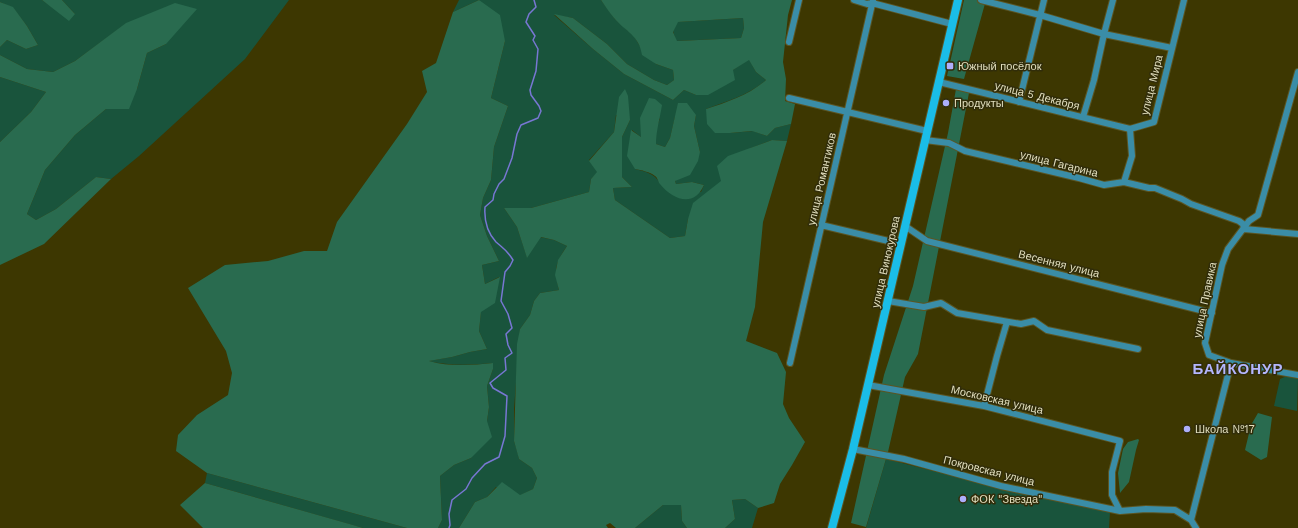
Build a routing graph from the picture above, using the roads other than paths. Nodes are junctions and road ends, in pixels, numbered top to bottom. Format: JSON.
{"nodes":[{"id":1,"x":799,"y":0,"type":"edge"},
{"id":2,"x":854,"y":0,"type":"edge"},
{"id":3,"x":958,"y":0,"type":"edge"},
{"id":4,"x":981,"y":0,"type":"edge"},
{"id":5,"x":1044,"y":0,"type":"edge"},
{"id":6,"x":1113,"y":0,"type":"edge"},
{"id":7,"x":1184,"y":0,"type":"edge"},
{"id":8,"x":873,"y":2,"type":"edge"},
{"id":9,"x":1040,"y":15,"type":"junction"},
{"id":10,"x":952,"y":24,"type":"junction"},
{"id":11,"x":1104,"y":34,"type":"junction"},
{"id":12,"x":789,"y":42,"type":"dead end"},
{"id":13,"x":1172,"y":48,"type":"junction"},
{"id":14,"x":1298,"y":72,"type":"edge"},
{"id":15,"x":939,"y":82,"type":"junction"},
{"id":16,"x":789,"y":98,"type":"dead end"},
{"id":17,"x":1019,"y":102,"type":"junction"},
{"id":18,"x":848,"y":112,"type":"junction"},
{"id":19,"x":1083,"y":117,"type":"junction"},
{"id":20,"x":1130,"y":129,"type":"junction"},
{"id":21,"x":927,"y":131,"type":"junction"},
{"id":22,"x":925,"y":140,"type":"junction"},
{"id":23,"x":1124,"y":182,"type":"junction"},
{"id":24,"x":821,"y":225,"type":"junction"},
{"id":25,"x":905,"y":226,"type":"junction"},
{"id":26,"x":1244,"y":229,"type":"junction"},
{"id":27,"x":1298,"y":234,"type":"edge"},
{"id":28,"x":901,"y":244,"type":"junction"},
{"id":29,"x":888,"y":301,"type":"junction"},
{"id":30,"x":1212,"y":313,"type":"junction"},
{"id":31,"x":1007,"y":322,"type":"junction"},
{"id":32,"x":1138,"y":350,"type":"dead end"},
{"id":33,"x":790,"y":363,"type":"dead end"},
{"id":34,"x":1231,"y":363,"type":"junction"},
{"id":35,"x":1298,"y":375,"type":"edge"},
{"id":36,"x":868,"y":385,"type":"junction"},
{"id":37,"x":984,"y":406,"type":"junction"},
{"id":38,"x":853,"y":448,"type":"junction"},
{"id":39,"x":1120,"y":511,"type":"junction"},
{"id":40,"x":1191,"y":520,"type":"junction"},
{"id":41,"x":832,"y":528,"type":"edge"},
{"id":42,"x":1196,"y":528,"type":"edge"}],
"edges":[{"from":1,"to":12,"type":"street"},
{"from":2,"to":8,"type":"street"},
{"from":3,"to":10,"type":"main road","name":"улица Винокурова"},
{"from":4,"to":9,"type":"street"},
{"from":5,"to":9,"type":"street"},
{"from":6,"to":11,"type":"street"},
{"from":7,"to":13,"type":"street","name":"улица Мира"},
{"from":8,"to":10,"type":"street"},
{"from":8,"to":18,"type":"street","name":"улица Романтиков"},
{"from":9,"to":11,"type":"street"},
{"from":9,"to":17,"type":"street"},
{"from":10,"to":15,"type":"main road","name":"улица Винокурова"},
{"from":11,"to":13,"type":"street"},
{"from":11,"to":19,"type":"street"},
{"from":13,"to":20,"type":"street","name":"улица Мира"},
{"from":14,"to":26,"type":"street","name":"улица Правика"},
{"from":15,"to":17,"type":"street","name":"улица 5 Декабря"},
{"from":15,"to":21,"type":"main road","name":"улица Винокурова"},
{"from":16,"to":18,"type":"street"},
{"from":17,"to":19,"type":"street","name":"улица 5 Декабря"},
{"from":18,"to":21,"type":"street"},
{"from":18,"to":24,"type":"street","name":"улица Романтиков"},
{"from":19,"to":20,"type":"street","name":"улица 5 Декабря"},
{"from":20,"to":23,"type":"street"},
{"from":21,"to":22,"type":"main road","name":"улица Винокурова"},
{"from":22,"to":23,"type":"street","name":"улица Гагарина"},
{"from":22,"to":25,"type":"main road","name":"улица Винокурова"},
{"from":23,"to":26,"type":"street","name":"улица Гагарина"},
{"from":24,"to":28,"type":"street"},
{"from":24,"to":33,"type":"street","name":"улица Романтиков"},
{"from":25,"to":28,"type":"main road","name":"улица Винокурова"},
{"from":25,"to":30,"type":"street","name":"Весенняя улица"},
{"from":26,"to":27,"type":"street"},
{"from":26,"to":30,"type":"street","name":"улица Правика"},
{"from":28,"to":29,"type":"main road","name":"улица Винокурова"},
{"from":29,"to":31,"type":"street"},
{"from":29,"to":36,"type":"main road","name":"улица Винокурова"},
{"from":30,"to":34,"type":"street","name":"улица Правика"},
{"from":31,"to":32,"type":"street"},
{"from":31,"to":37,"type":"street"},
{"from":34,"to":35,"type":"street"},
{"from":34,"to":40,"type":"street"},
{"from":36,"to":37,"type":"street","name":"Московская улица"},
{"from":36,"to":38,"type":"main road","name":"улица Винокурова"},
{"from":37,"to":39,"type":"street","name":"Московская улица"},
{"from":38,"to":39,"type":"street","name":"Покровская улица"},
{"from":38,"to":41,"type":"main road","name":"улица Винокурова"},
{"from":39,"to":40,"type":"street","name":"Покровская улица"},
{"from":40,"to":42,"type":"street"}]}
